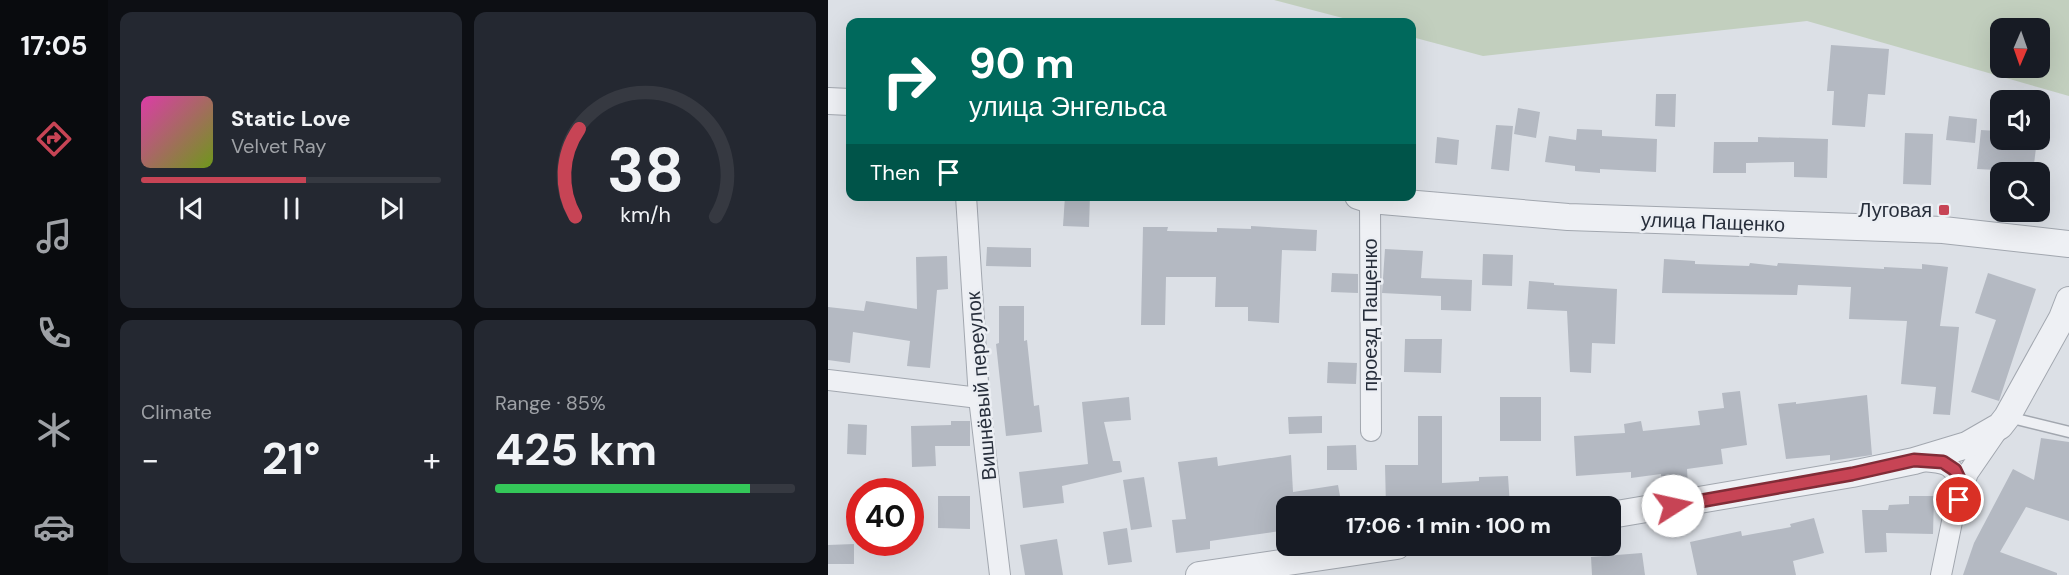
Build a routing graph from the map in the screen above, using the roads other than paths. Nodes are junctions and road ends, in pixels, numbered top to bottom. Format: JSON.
{"nodes":[{"id":1,"x":828,"y":101,"type":"edge"},
{"id":2,"x":846,"y":102,"type":"edge"},
{"id":3,"x":966,"y":201,"type":"edge"},
{"id":4,"x":1364,"y":201,"type":"edge"},
{"id":5,"x":1396,"y":201,"type":"edge"},
{"id":6,"x":2069,"y":244,"type":"edge"},
{"id":7,"x":2069,"y":300,"type":"edge"},
{"id":8,"x":828,"y":381,"type":"edge"},
{"id":9,"x":979,"y":398,"type":"junction"},
{"id":10,"x":2004,"y":421,"type":"junction"},
{"id":11,"x":1371,"y":431,"type":"dead end"},
{"id":12,"x":2069,"y":432,"type":"edge"},
{"id":13,"x":1914,"y":460,"type":"junction"},
{"id":14,"x":1963,"y":487,"type":"junction"},
{"id":15,"x":1621,"y":513,"type":"edge"},
{"id":16,"x":1329,"y":556,"type":"edge"},
{"id":17,"x":1000,"y":575,"type":"edge"},
{"id":18,"x":1199,"y":575,"type":"edge"},
{"id":19,"x":1941,"y":575,"type":"edge"}],
"edges":[{"from":1,"to":2,"type":"street"},
{"from":3,"to":9,"type":"street","name":"Вишнёвый переулок"},
{"from":4,"to":11,"type":"street","name":"проезд Пащенко"},
{"from":5,"to":6,"type":"street","name":"улица Пащенко"},
{"from":7,"to":10,"type":"street"},
{"from":8,"to":9,"type":"street"},
{"from":9,"to":17,"type":"street","name":"Вишнёвый переулок"},
{"from":10,"to":12,"type":"lane"},
{"from":10,"to":13,"type":"street"},
{"from":10,"to":14,"type":"street"},
{"from":13,"to":14,"type":"street"},
{"from":13,"to":15,"type":"street"},
{"from":14,"to":19,"type":"street"},
{"from":16,"to":18,"type":"street"}]}
